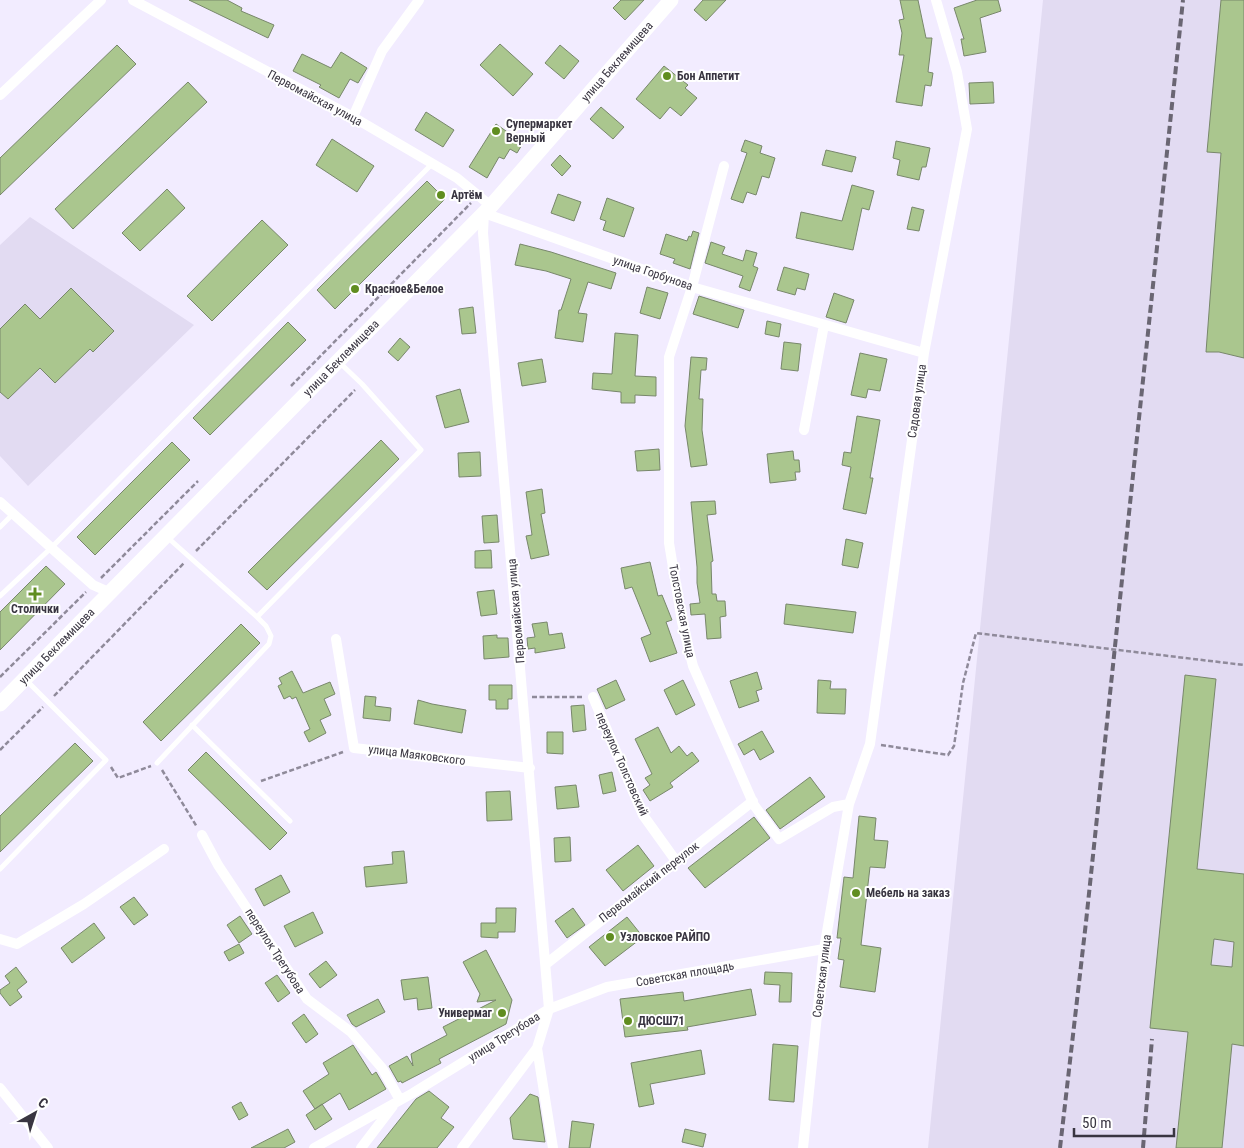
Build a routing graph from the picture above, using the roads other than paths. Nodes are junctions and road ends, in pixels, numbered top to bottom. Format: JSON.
{"nodes":[{"id":1,"x":101,"y":0,"type":"edge"},
{"id":2,"x":133,"y":0,"type":"edge"},
{"id":3,"x":418,"y":0,"type":"edge"},
{"id":4,"x":671,"y":0,"type":"edge"},
{"id":5,"x":936,"y":0,"type":"edge"},
{"id":6,"x":0,"y":94,"type":"edge"},
{"id":7,"x":353,"y":117,"type":"junction"},
{"id":8,"x":433,"y":163,"type":"junction"},
{"id":9,"x":724,"y":166,"type":"dead end"},
{"id":10,"x":487,"y":210,"type":"junction"},
{"id":11,"x":692,"y":287,"type":"junction"},
{"id":12,"x":824,"y":325,"type":"junction"},
{"id":13,"x":924,"y":353,"type":"junction"},
{"id":14,"x":339,"y":362,"type":"junction"},
{"id":15,"x":804,"y":430,"type":"dead end"},
{"id":16,"x":0,"y":502,"type":"edge"},
{"id":17,"x":12,"y":515,"type":"junction"},
{"id":18,"x":0,"y":527,"type":"edge"},
{"id":19,"x":166,"y":536,"type":"junction"},
{"id":20,"x":51,"y":548,"type":"junction"},
{"id":21,"x":111,"y":592,"type":"junction"},
{"id":22,"x":0,"y":596,"type":"edge"},
{"id":23,"x":257,"y":617,"type":"junction"},
{"id":24,"x":336,"y":640,"type":"dead end"},
{"id":25,"x":25,"y":679,"type":"junction"},
{"id":26,"x":593,"y":697,"type":"road end"},
{"id":27,"x":0,"y":704,"type":"edge"},
{"id":28,"x":192,"y":725,"type":"junction"},
{"id":29,"x":157,"y":763,"type":"road end"},
{"id":30,"x":530,"y":768,"type":"junction"},
{"id":31,"x":753,"y":801,"type":"junction"},
{"id":32,"x":849,"y":804,"type":"junction"},
{"id":33,"x":290,"y":821,"type":"dead end"},
{"id":34,"x":202,"y":835,"type":"road end"},
{"id":35,"x":164,"y":849,"type":"dead end"},
{"id":36,"x":676,"y":861,"type":"junction"},
{"id":37,"x":0,"y":869,"type":"edge"},
{"id":38,"x":0,"y":939,"type":"edge"},
{"id":39,"x":824,"y":949,"type":"junction"},
{"id":40,"x":546,"y":964,"type":"junction"},
{"id":41,"x":550,"y":1009,"type":"junction"},
{"id":42,"x":537,"y":1048,"type":"junction"},
{"id":43,"x":0,"y":1088,"type":"edge"},
{"id":44,"x":398,"y":1102,"type":"junction"},
{"id":45,"x":48,"y":1148,"type":"edge"},
{"id":46,"x":314,"y":1148,"type":"edge"},
{"id":47,"x":361,"y":1148,"type":"edge"},
{"id":48,"x":462,"y":1148,"type":"edge"},
{"id":49,"x":553,"y":1148,"type":"edge"},
{"id":50,"x":803,"y":1148,"type":"edge"}],
"edges":[{"from":1,"to":6,"type":"street"},
{"from":2,"to":7,"type":"street","name":"Первомайская улица"},
{"from":3,"to":7,"type":"street"},
{"from":4,"to":10,"type":"main road","name":"улица Беклемищева"},
{"from":5,"to":13,"type":"street","name":"Садовая улица"},
{"from":7,"to":8,"type":"street","name":"Первомайская улица"},
{"from":8,"to":10,"type":"street","name":"Первомайская улица"},
{"from":8,"to":20,"type":"lane"},
{"from":9,"to":11,"type":"street","name":"Толстовская улица"},
{"from":10,"to":11,"type":"street","name":"улица Горбунова"},
{"from":10,"to":14,"type":"main road","name":"улица Беклемищева"},
{"from":10,"to":30,"type":"street","name":"Первомайская улица"},
{"from":11,"to":12,"type":"street","name":"улица Горбунова"},
{"from":11,"to":31,"type":"street","name":"Толстовская улица"},
{"from":12,"to":13,"type":"street","name":"улица Горбунова"},
{"from":12,"to":15,"type":"street"},
{"from":13,"to":32,"type":"street","name":"Садовая улица"},
{"from":14,"to":19,"type":"main road","name":"улица Беклемищева"},
{"from":14,"to":23,"type":"lane"},
{"from":16,"to":17,"type":"street"},
{"from":17,"to":18,"type":"lane"},
{"from":17,"to":20,"type":"street"},
{"from":19,"to":21,"type":"main road","name":"улица Беклемищева"},
{"from":19,"to":23,"type":"lane"},
{"from":20,"to":21,"type":"street"},
{"from":20,"to":22,"type":"lane"},
{"from":21,"to":25,"type":"main road","name":"улица Беклемищева"},
{"from":23,"to":28,"type":"lane"},
{"from":24,"to":30,"type":"street","name":"улица Маяковского"},
{"from":25,"to":27,"type":"main road","name":"улица Беклемищева"},
{"from":25,"to":37,"type":"lane"},
{"from":26,"to":36,"type":"street","name":"переулок Толстовский"},
{"from":28,"to":29,"type":"lane"},
{"from":28,"to":33,"type":"lane"},
{"from":30,"to":40,"type":"street","name":"Первомайская улица"},
{"from":31,"to":32,"type":"street","name":"Толстовская улица"},
{"from":31,"to":36,"type":"street","name":"Первомайский переулок"},
{"from":32,"to":39,"type":"street","name":"Советская улица"},
{"from":34,"to":44,"type":"street","name":"переулок Трегубова"},
{"from":35,"to":38,"type":"street"},
{"from":36,"to":40,"type":"street","name":"Первомайский переулок"},
{"from":39,"to":41,"type":"street","name":"Советская площадь"},
{"from":39,"to":50,"type":"street","name":"Советская улица"},
{"from":40,"to":41,"type":"street","name":"Первомайская улица"},
{"from":41,"to":42,"type":"street","name":"улица Трегубова"},
{"from":41,"to":44,"type":"street","name":"улица Трегубова"},
{"from":42,"to":48,"type":"street","name":"улица Трегубова"},
{"from":42,"to":49,"type":"street"},
{"from":43,"to":45,"type":"street"},
{"from":44,"to":46,"type":"street","name":"улица Трегубова"},
{"from":44,"to":47,"type":"street"}]}
